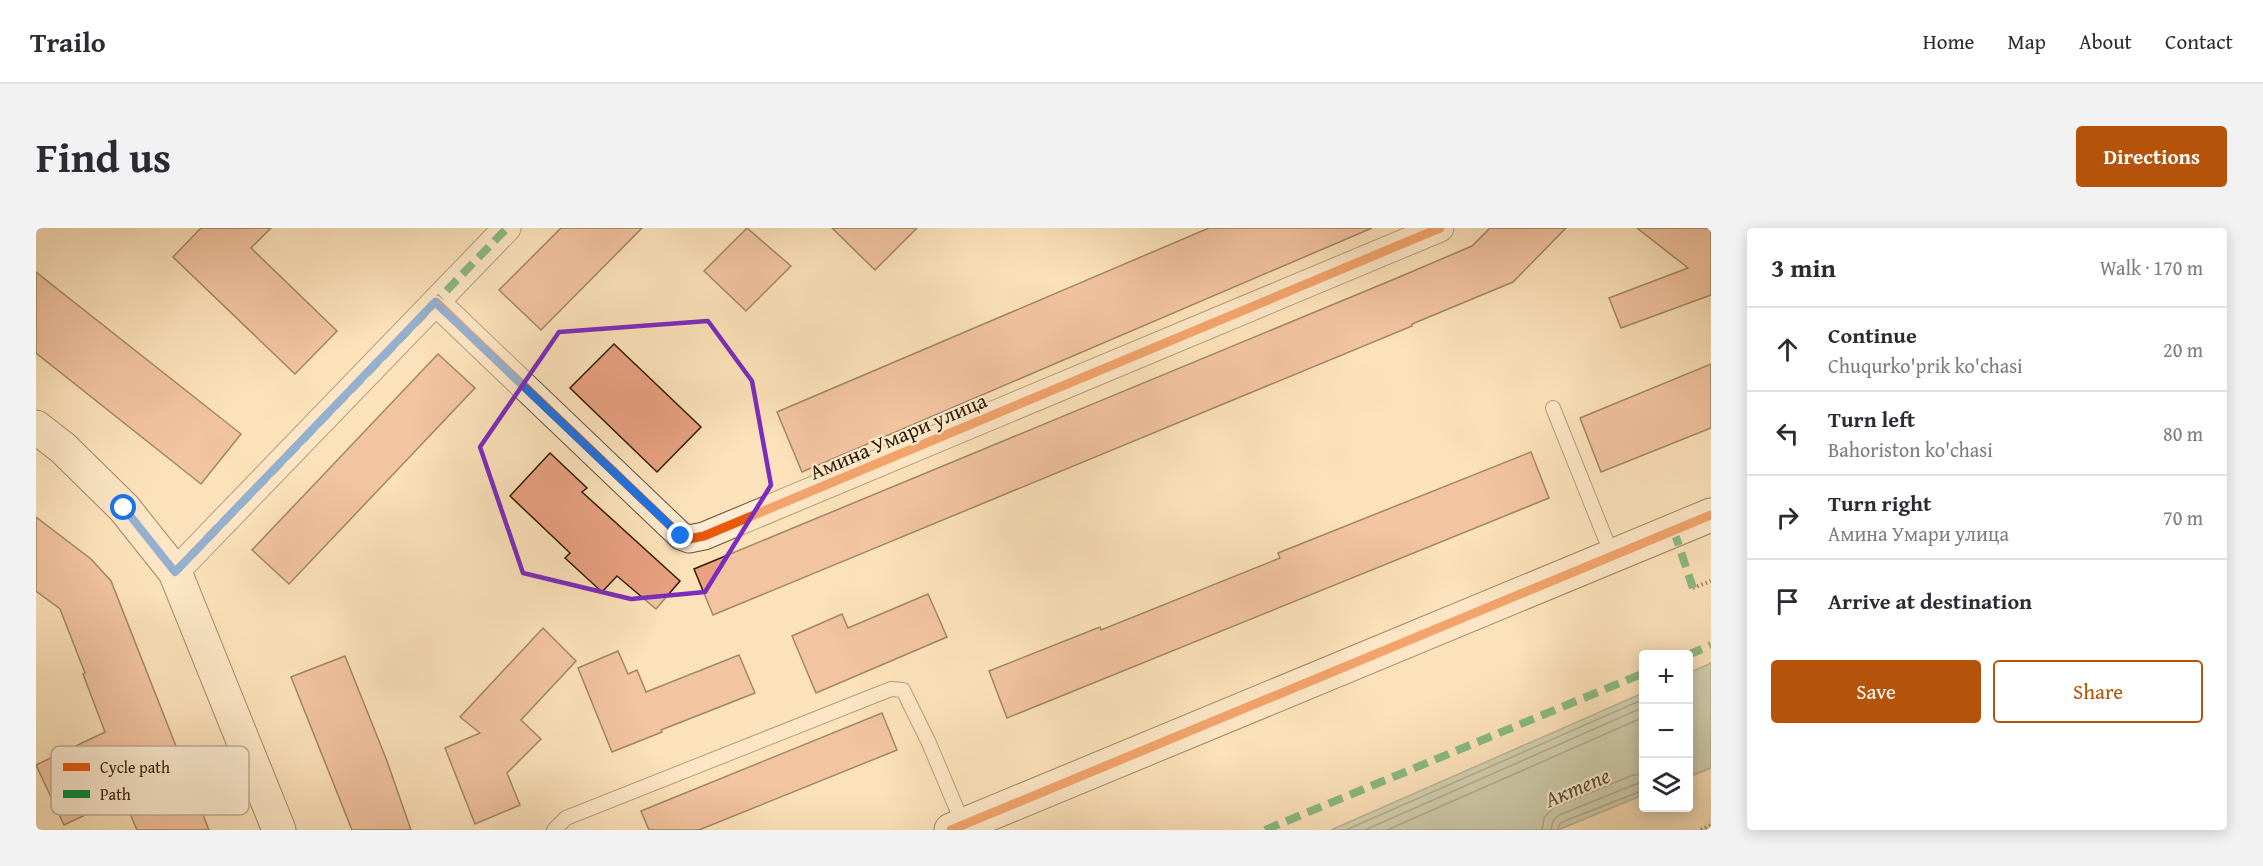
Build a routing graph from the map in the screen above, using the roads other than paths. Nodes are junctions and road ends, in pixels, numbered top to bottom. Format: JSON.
{"nodes":[{"id":1,"x":507,"y":228,"type":"edge"},
{"id":2,"x":1440,"y":228,"type":"edge"},
{"id":3,"x":435,"y":302,"type":"junction"},
{"id":4,"x":1553,"y":408,"type":"dead end"},
{"id":5,"x":36,"y":427,"type":"edge"},
{"id":6,"x":1711,"y":515,"type":"edge"},
{"id":7,"x":1612,"y":555,"type":"junction"},
{"id":8,"x":175,"y":572,"type":"junction"},
{"id":9,"x":245,"y":746,"type":"edge"},
{"id":10,"x":249,"y":756,"type":"edge"},
{"id":11,"x":957,"y":828,"type":"edge"},
{"id":12,"x":279,"y":830,"type":"edge"},
{"id":13,"x":554,"y":830,"type":"edge"}],
"edges":[{"from":1,"to":3,"type":"street"},
{"from":2,"to":3,"type":"street","name":"Амина Умари улица"},
{"from":3,"to":8,"type":"street"},
{"from":4,"to":7,"type":"lane"},
{"from":5,"to":8,"type":"street"},
{"from":6,"to":7,"type":"street"},
{"from":7,"to":11,"type":"street"},
{"from":8,"to":9,"type":"street"},
{"from":10,"to":12,"type":"street"},
{"from":11,"to":13,"type":"lane"}]}
